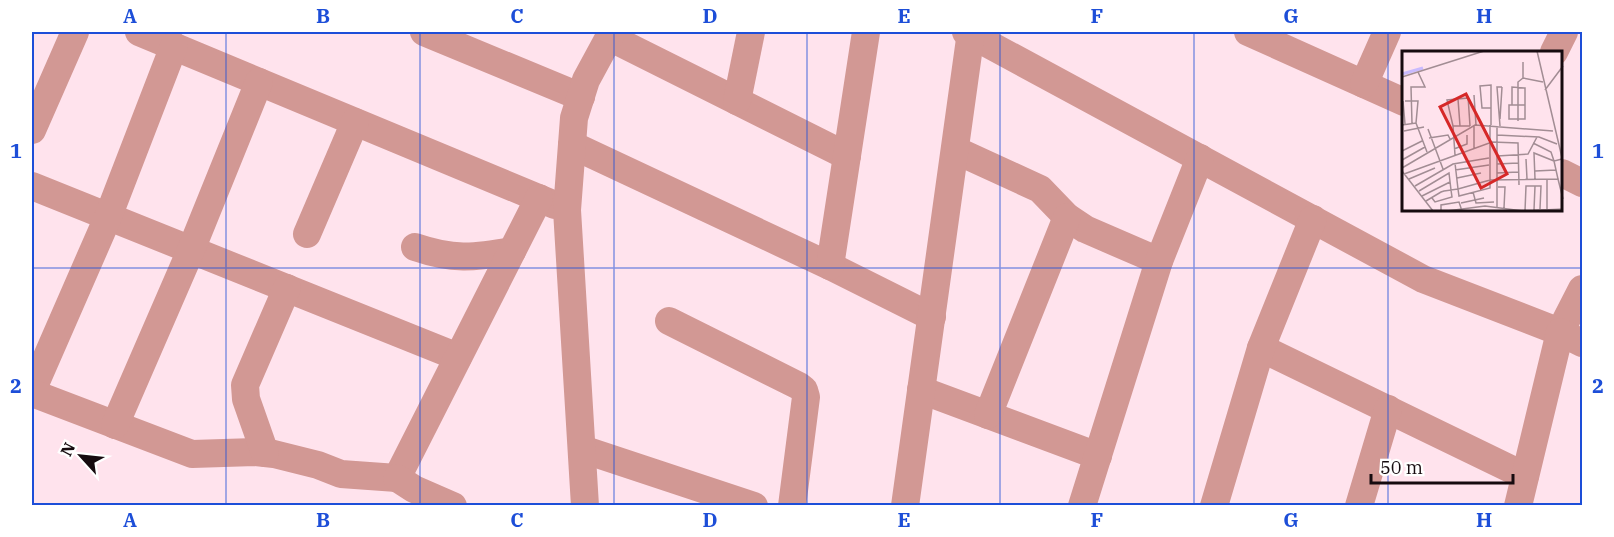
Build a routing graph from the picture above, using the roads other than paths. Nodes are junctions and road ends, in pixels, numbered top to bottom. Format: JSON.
{"nodes":[{"id":1,"x":75,"y":32,"type":"edge"},
{"id":2,"x":139,"y":32,"type":"edge"},
{"id":3,"x":424,"y":32,"type":"edge"},
{"id":4,"x":751,"y":32,"type":"edge"},
{"id":5,"x":866,"y":32,"type":"edge"},
{"id":6,"x":969,"y":32,"type":"edge"},
{"id":7,"x":1248,"y":32,"type":"edge"},
{"id":8,"x":1387,"y":32,"type":"edge"},
{"id":9,"x":611,"y":34,"type":"edge"},
{"id":10,"x":174,"y":46,"type":"junction"},
{"id":11,"x":259,"y":81,"type":"junction"},
{"id":12,"x":1364,"y":84,"type":"junction"},
{"id":13,"x":580,"y":98,"type":"junction"},
{"id":14,"x":737,"y":101,"type":"junction"},
{"id":15,"x":1402,"y":101,"type":"edge"},
{"id":16,"x":355,"y":122,"type":"junction"},
{"id":17,"x":32,"y":130,"type":"edge"},
{"id":18,"x":572,"y":145,"type":"junction"},
{"id":19,"x":955,"y":150,"type":"junction"},
{"id":20,"x":847,"y":156,"type":"junction"},
{"id":21,"x":1200,"y":158,"type":"junction"},
{"id":22,"x":1563,"y":174,"type":"edge"},
{"id":23,"x":1582,"y":183,"type":"edge"},
{"id":24,"x":32,"y":186,"type":"edge"},
{"id":25,"x":539,"y":198,"type":"junction"},
{"id":26,"x":567,"y":210,"type":"junction"},
{"id":27,"x":108,"y":217,"type":"junction"},
{"id":28,"x":1067,"y":217,"type":"junction"},
{"id":29,"x":1313,"y":219,"type":"junction"},
{"id":30,"x":307,"y":234,"type":"dead end"},
{"id":31,"x":415,"y":247,"type":"dead end"},
{"id":32,"x":191,"y":250,"type":"junction"},
{"id":33,"x":512,"y":251,"type":"junction"},
{"id":34,"x":1159,"y":261,"type":"junction"},
{"id":35,"x":830,"y":266,"type":"junction"},
{"id":36,"x":286,"y":288,"type":"junction"},
{"id":37,"x":1582,"y":289,"type":"edge"},
{"id":38,"x":932,"y":317,"type":"junction"},
{"id":39,"x":669,"y":321,"type":"dead end"},
{"id":40,"x":1571,"y":337,"type":"edge"},
{"id":41,"x":1261,"y":348,"type":"junction"},
{"id":42,"x":458,"y":357,"type":"junction"},
{"id":43,"x":921,"y":390,"type":"junction"},
{"id":44,"x":32,"y":392,"type":"edge"},
{"id":45,"x":1388,"y":409,"type":"junction"},
{"id":46,"x":988,"y":415,"type":"junction"},
{"id":47,"x":116,"y":425,"type":"junction"},
{"id":48,"x":582,"y":449,"type":"junction"},
{"id":49,"x":265,"y":453,"type":"junction"},
{"id":50,"x":1098,"y":456,"type":"junction"},
{"id":51,"x":1525,"y":476,"type":"junction"},
{"id":52,"x":397,"y":478,"type":"junction"},
{"id":53,"x":453,"y":506,"type":"edge"},
{"id":54,"x":585,"y":506,"type":"edge"},
{"id":55,"x":754,"y":506,"type":"edge"},
{"id":56,"x":792,"y":506,"type":"edge"},
{"id":57,"x":905,"y":506,"type":"edge"},
{"id":58,"x":1082,"y":506,"type":"edge"},
{"id":59,"x":1214,"y":506,"type":"edge"},
{"id":60,"x":1359,"y":506,"type":"edge"},
{"id":61,"x":1518,"y":506,"type":"edge"}],
"edges":[{"from":1,"to":17,"type":"street"},
{"from":2,"to":10,"type":"street"},
{"from":3,"to":13,"type":"street"},
{"from":4,"to":14,"type":"street"},
{"from":5,"to":20,"type":"street"},
{"from":6,"to":19,"type":"street"},
{"from":6,"to":21,"type":"street"},
{"from":7,"to":12,"type":"street"},
{"from":8,"to":12,"type":"street"},
{"from":9,"to":13,"type":"street"},
{"from":9,"to":14,"type":"street"},
{"from":10,"to":11,"type":"street"},
{"from":10,"to":27,"type":"street"},
{"from":11,"to":16,"type":"street"},
{"from":11,"to":32,"type":"street"},
{"from":12,"to":15,"type":"street"},
{"from":13,"to":18,"type":"street"},
{"from":14,"to":20,"type":"street"},
{"from":16,"to":25,"type":"street"},
{"from":16,"to":30,"type":"street"},
{"from":18,"to":26,"type":"street"},
{"from":18,"to":35,"type":"street"},
{"from":19,"to":28,"type":"street"},
{"from":19,"to":38,"type":"street"},
{"from":20,"to":35,"type":"street"},
{"from":21,"to":29,"type":"street"},
{"from":21,"to":34,"type":"street"},
{"from":22,"to":23,"type":"street"},
{"from":24,"to":27,"type":"street"},
{"from":25,"to":26,"type":"street"},
{"from":25,"to":33,"type":"street"},
{"from":26,"to":48,"type":"street"},
{"from":27,"to":32,"type":"street"},
{"from":27,"to":44,"type":"street"},
{"from":28,"to":34,"type":"street"},
{"from":28,"to":46,"type":"street"},
{"from":29,"to":40,"type":"street"},
{"from":29,"to":41,"type":"street"},
{"from":31,"to":33,"type":"street"},
{"from":32,"to":36,"type":"street"},
{"from":32,"to":47,"type":"street"},
{"from":33,"to":42,"type":"street"},
{"from":34,"to":50,"type":"street"},
{"from":35,"to":38,"type":"street"},
{"from":36,"to":42,"type":"street"},
{"from":36,"to":49,"type":"street"},
{"from":37,"to":40,"type":"street"},
{"from":38,"to":43,"type":"street"},
{"from":39,"to":56,"type":"street"},
{"from":40,"to":51,"type":"street"},
{"from":41,"to":45,"type":"street"},
{"from":41,"to":59,"type":"street"},
{"from":42,"to":52,"type":"street"},
{"from":43,"to":46,"type":"street"},
{"from":43,"to":57,"type":"street"},
{"from":44,"to":47,"type":"street"},
{"from":45,"to":51,"type":"street"},
{"from":45,"to":60,"type":"street"},
{"from":46,"to":50,"type":"street"},
{"from":47,"to":49,"type":"street"},
{"from":48,"to":54,"type":"street"},
{"from":48,"to":55,"type":"street"},
{"from":49,"to":52,"type":"street"},
{"from":50,"to":58,"type":"street"},
{"from":51,"to":61,"type":"street"},
{"from":52,"to":53,"type":"street"}]}
